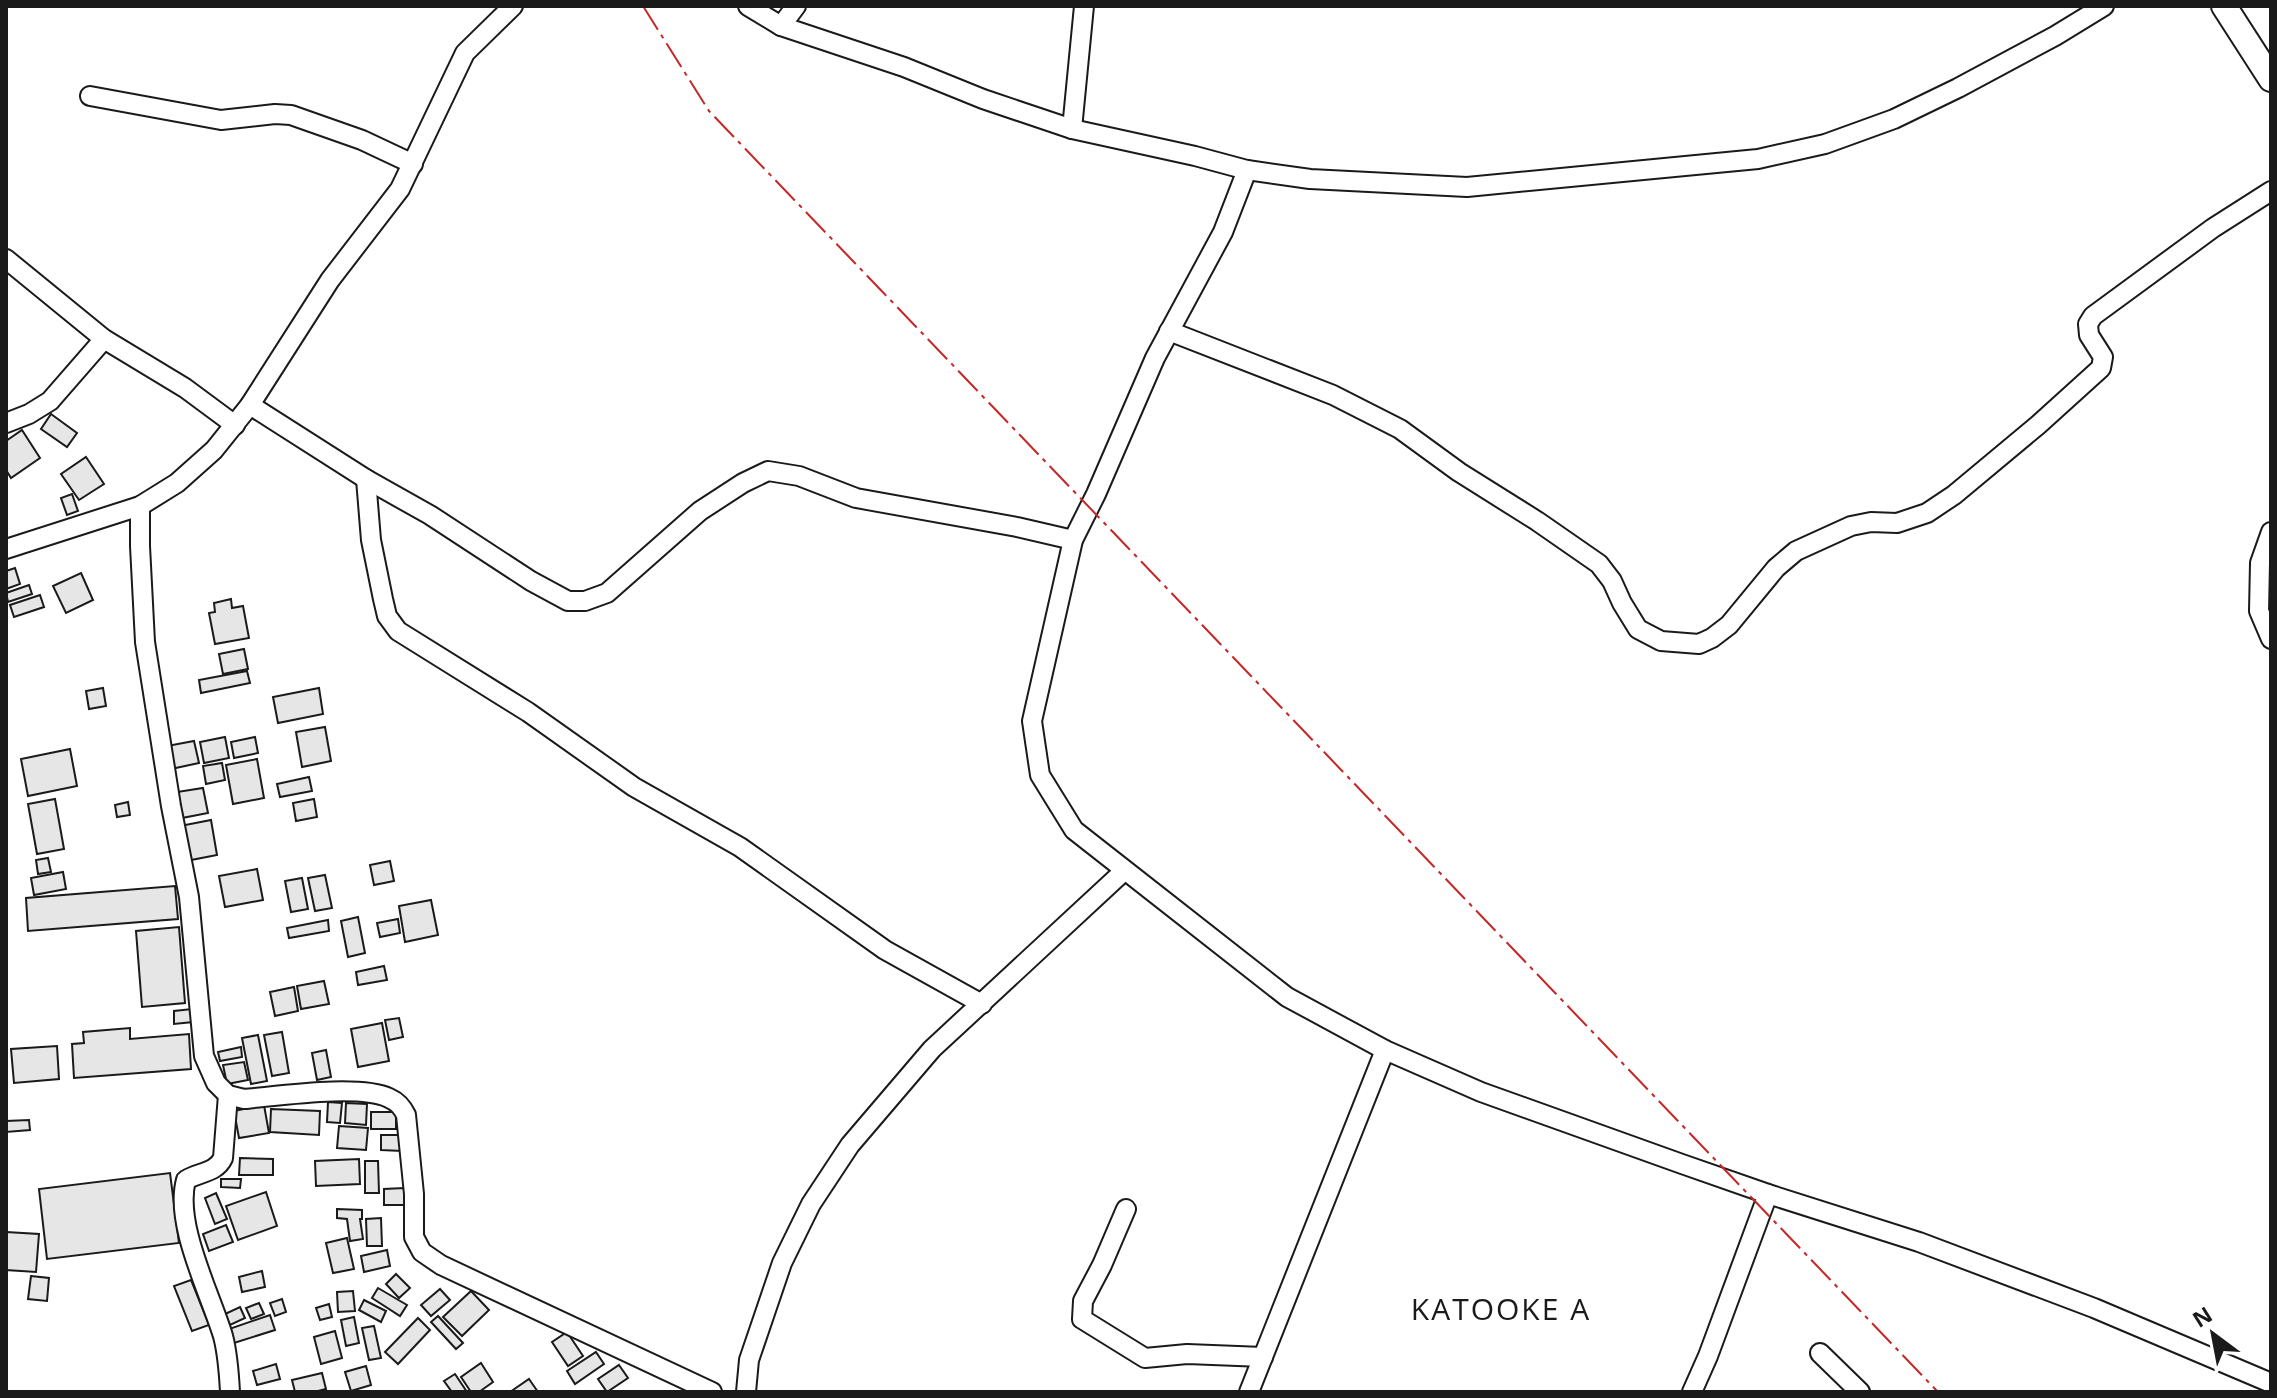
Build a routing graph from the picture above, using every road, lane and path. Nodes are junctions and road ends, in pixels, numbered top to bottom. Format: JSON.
{"nodes":[{"id":1,"x":513,"y":6,"type":"edge"},
{"id":2,"x":748,"y":6,"type":"edge"},
{"id":3,"x":796,"y":6,"type":"edge"},
{"id":4,"x":1084,"y":6,"type":"edge"},
{"id":5,"x":2104,"y":6,"type":"edge"},
{"id":6,"x":2224,"y":6,"type":"edge"},
{"id":7,"x":781,"y":26,"type":"junction"},
{"id":8,"x":2271,"y":79,"type":"edge"},
{"id":9,"x":90,"y":96,"type":"dead end"},
{"id":10,"x":1072,"y":129,"type":"junction"},
{"id":11,"x":413,"y":164,"type":"junction"},
{"id":12,"x":1247,"y":170,"type":"junction"},
{"id":13,"x":2271,"y":191,"type":"edge"},
{"id":14,"x":6,"y":259,"type":"edge"},
{"id":15,"x":1169,"y":331,"type":"junction"},
{"id":16,"x":104,"y":339,"type":"junction"},
{"id":17,"x":250,"y":405,"type":"junction"},
{"id":18,"x":6,"y":423,"type":"edge"},
{"id":19,"x":235,"y":425,"type":"junction"},
{"id":20,"x":366,"y":479,"type":"junction"},
{"id":21,"x":140,"y":506,"type":"junction"},
{"id":22,"x":2271,"y":532,"type":"edge"},
{"id":23,"x":1073,"y":540,"type":"junction"},
{"id":24,"x":6,"y":549,"type":"edge"},
{"id":25,"x":2271,"y":639,"type":"edge"},
{"id":26,"x":1124,"y":871,"type":"junction"},
{"id":27,"x":982,"y":1004,"type":"junction"},
{"id":28,"x":1385,"y":1050,"type":"junction"},
{"id":29,"x":228,"y":1095,"type":"junction"},
{"id":30,"x":1768,"y":1194,"type":"junction"},
{"id":31,"x":1126,"y":1209,"type":"dead end"},
{"id":32,"x":1820,"y":1353,"type":"dead end"},
{"id":33,"x":1263,"y":1357,"type":"junction"},
{"id":34,"x":2271,"y":1383,"type":"edge"},
{"id":35,"x":230,"y":1392,"type":"edge"},
{"id":36,"x":712,"y":1392,"type":"edge"},
{"id":37,"x":746,"y":1392,"type":"edge"},
{"id":38,"x":1249,"y":1392,"type":"edge"},
{"id":39,"x":1692,"y":1392,"type":"edge"},
{"id":40,"x":1860,"y":1392,"type":"edge"}],
"edges":[{"from":1,"to":11,"type":"street"},
{"from":2,"to":7,"type":"street"},
{"from":3,"to":7,"type":"street"},
{"from":4,"to":10,"type":"street"},
{"from":5,"to":12,"type":"street"},
{"from":6,"to":8,"type":"street"},
{"from":7,"to":10,"type":"street"},
{"from":9,"to":11,"type":"street"},
{"from":10,"to":12,"type":"street"},
{"from":11,"to":17,"type":"street"},
{"from":12,"to":15,"type":"street"},
{"from":13,"to":15,"type":"street"},
{"from":14,"to":16,"type":"street"},
{"from":15,"to":23,"type":"street"},
{"from":16,"to":18,"type":"street"},
{"from":16,"to":19,"type":"street"},
{"from":17,"to":19,"type":"street"},
{"from":17,"to":20,"type":"street"},
{"from":19,"to":21,"type":"street"},
{"from":20,"to":23,"type":"street"},
{"from":20,"to":27,"type":"street"},
{"from":21,"to":24,"type":"street"},
{"from":21,"to":29,"type":"street"},
{"from":22,"to":25,"type":"street"},
{"from":23,"to":26,"type":"street"},
{"from":26,"to":27,"type":"street"},
{"from":26,"to":28,"type":"street"},
{"from":27,"to":37,"type":"street"},
{"from":28,"to":30,"type":"street"},
{"from":28,"to":33,"type":"street"},
{"from":29,"to":35,"type":"street"},
{"from":29,"to":36,"type":"street"},
{"from":30,"to":34,"type":"street"},
{"from":30,"to":39,"type":"street"},
{"from":31,"to":33,"type":"street"},
{"from":32,"to":40,"type":"street"},
{"from":33,"to":38,"type":"street"}]}
